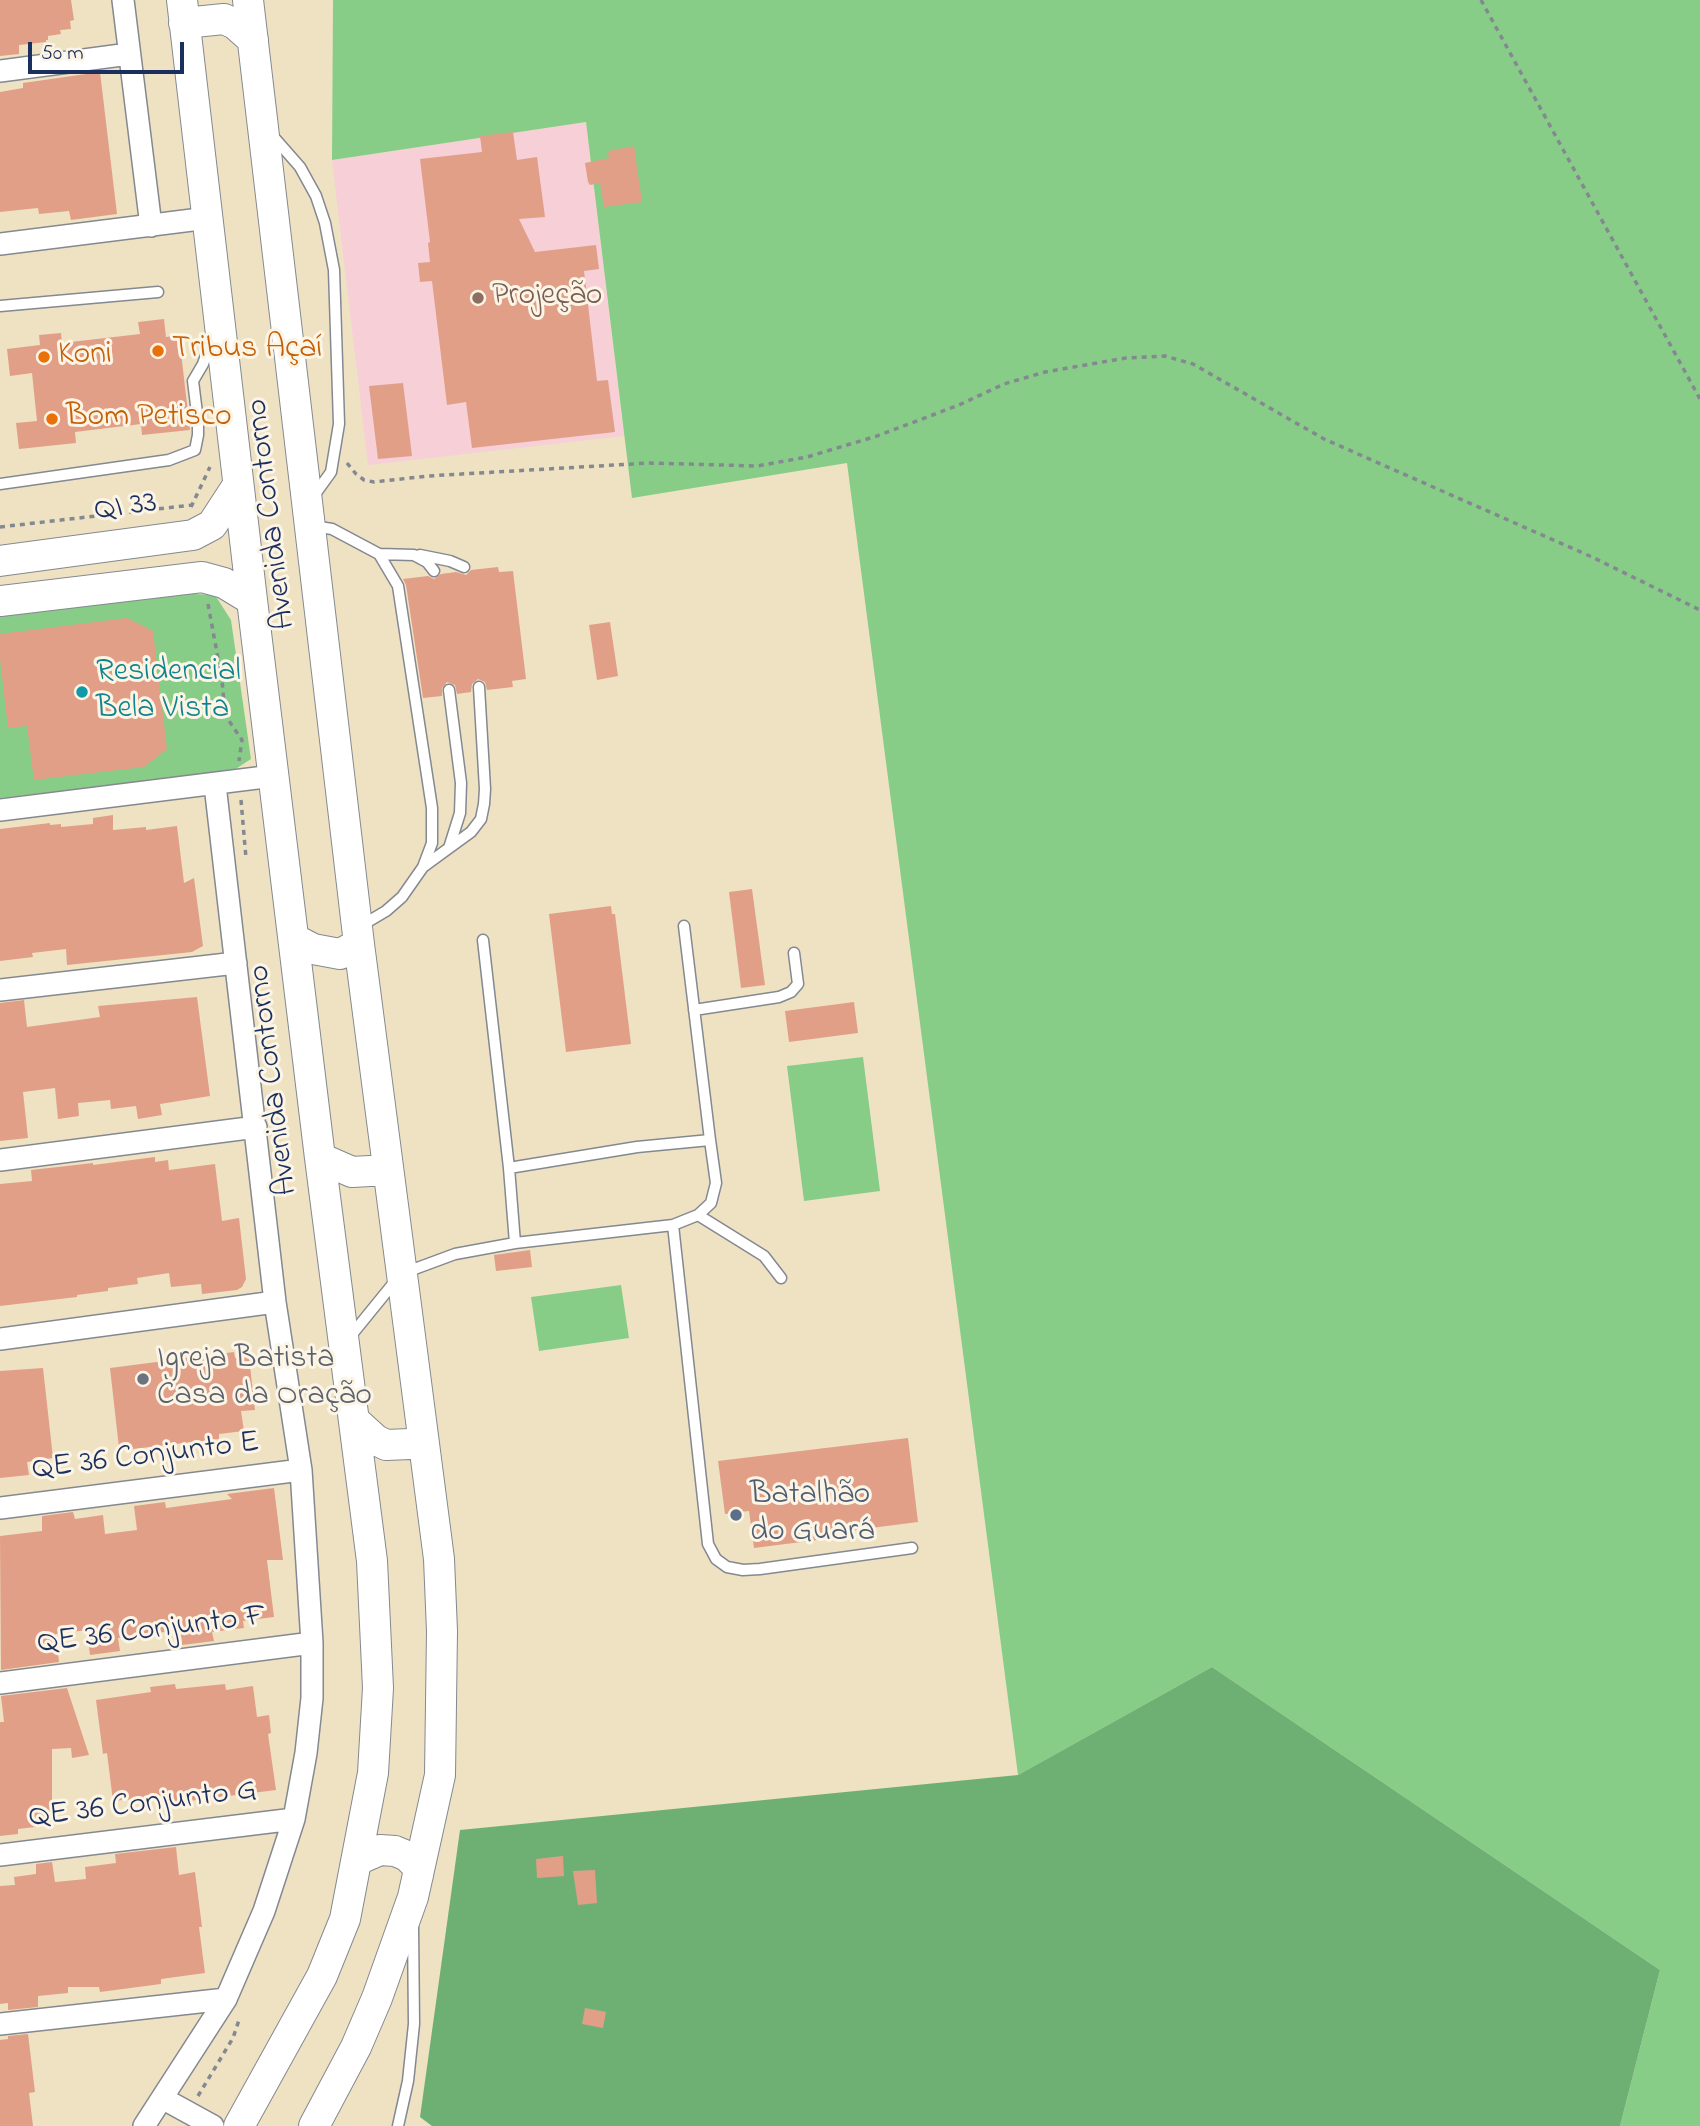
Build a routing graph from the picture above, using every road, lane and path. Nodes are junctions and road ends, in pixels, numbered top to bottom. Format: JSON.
{"nodes":[{"id":1,"x":123,"y":0,"type":"edge"},
{"id":2,"x":247,"y":0,"type":"edge"},
{"id":3,"x":1481,"y":0,"type":"edge"},
{"id":4,"x":183,"y":11,"type":"edge"},
{"id":5,"x":253,"y":40,"type":"junction"},
{"id":6,"x":129,"y":54,"type":"junction"},
{"id":7,"x":0,"y":71,"type":"edge"},
{"id":8,"x":264,"y":127,"type":"junction"},
{"id":9,"x":208,"y":218,"type":"junction"},
{"id":10,"x":151,"y":226,"type":"junction"},
{"id":11,"x":0,"y":244,"type":"edge"},
{"id":12,"x":158,"y":292,"type":"dead end"},
{"id":13,"x":217,"y":299,"type":"junction"},
{"id":14,"x":0,"y":306,"type":"edge"},
{"id":15,"x":1700,"y":398,"type":"edge"},
{"id":16,"x":336,"y":445,"type":"junction"},
{"id":17,"x":0,"y":484,"type":"edge"},
{"id":18,"x":238,"y":485,"type":"junction"},
{"id":19,"x":199,"y":501,"type":"dead end"},
{"id":20,"x":307,"y":517,"type":"junction"},
{"id":21,"x":0,"y":527,"type":"edge"},
{"id":22,"x":379,"y":554,"type":"junction"},
{"id":23,"x":414,"y":555,"type":"junction"},
{"id":24,"x":46,"y":556,"type":"junction"},
{"id":25,"x":0,"y":561,"type":"edge"},
{"id":26,"x":464,"y":567,"type":"dead end"},
{"id":27,"x":434,"y":571,"type":"dead end"},
{"id":28,"x":49,"y":595,"type":"junction"},
{"id":29,"x":252,"y":600,"type":"junction"},
{"id":30,"x":0,"y":601,"type":"edge"},
{"id":31,"x":1700,"y":610,"type":"edge"},
{"id":32,"x":479,"y":687,"type":"dead end"},
{"id":33,"x":449,"y":691,"type":"dead end"},
{"id":34,"x":273,"y":776,"type":"junction"},
{"id":35,"x":215,"y":785,"type":"junction"},
{"id":36,"x":0,"y":810,"type":"edge"},
{"id":37,"x":449,"y":848,"type":"junction"},
{"id":38,"x":423,"y":867,"type":"junction"},
{"id":39,"x":684,"y":926,"type":"dead end"},
{"id":40,"x":358,"y":936,"type":"junction"},
{"id":41,"x":294,"y":939,"type":"junction"},
{"id":42,"x":482,"y":940,"type":"dead end"},
{"id":43,"x":794,"y":953,"type":"dead end"},
{"id":44,"x":236,"y":963,"type":"junction"},
{"id":45,"x":0,"y":990,"type":"edge"},
{"id":46,"x":694,"y":1010,"type":"junction"},
{"id":47,"x":256,"y":1127,"type":"junction"},
{"id":48,"x":710,"y":1140,"type":"junction"},
{"id":49,"x":320,"y":1158,"type":"junction"},
{"id":50,"x":0,"y":1160,"type":"edge"},
{"id":51,"x":509,"y":1168,"type":"junction"},
{"id":52,"x":388,"y":1170,"type":"junction"},
{"id":53,"x":698,"y":1215,"type":"junction"},
{"id":54,"x":673,"y":1224,"type":"junction"},
{"id":55,"x":515,"y":1243,"type":"junction"},
{"id":56,"x":401,"y":1274,"type":"junction"},
{"id":57,"x":781,"y":1278,"type":"dead end"},
{"id":58,"x":275,"y":1302,"type":"junction"},
{"id":59,"x":0,"y":1339,"type":"edge"},
{"id":60,"x":343,"y":1345,"type":"junction"},
{"id":61,"x":354,"y":1420,"type":"junction"},
{"id":62,"x":421,"y":1439,"type":"junction"},
{"id":63,"x":301,"y":1470,"type":"junction"},
{"id":64,"x":0,"y":1508,"type":"edge"},
{"id":65,"x":912,"y":1548,"type":"dead end"},
{"id":66,"x":312,"y":1643,"type":"junction"},
{"id":67,"x":0,"y":1682,"type":"edge"},
{"id":68,"x":294,"y":1819,"type":"junction"},
{"id":69,"x":0,"y":1855,"type":"edge"},
{"id":70,"x":357,"y":1860,"type":"junction"},
{"id":71,"x":416,"y":1886,"type":"junction"},
{"id":72,"x":226,"y":1998,"type":"junction"},
{"id":73,"x":0,"y":2024,"type":"edge"},
{"id":74,"x":162,"y":2098,"type":"junction"},
{"id":75,"x":144,"y":2126,"type":"edge"},
{"id":76,"x":213,"y":2126,"type":"edge"},
{"id":77,"x":239,"y":2126,"type":"edge"},
{"id":78,"x":314,"y":2126,"type":"edge"},
{"id":79,"x":398,"y":2126,"type":"edge"}],
"edges":[{"from":1,"to":6,"type":"street"},
{"from":2,"to":5,"type":"main road","name":"Avenida Contorno"},
{"from":3,"to":15,"type":"path"},
{"from":4,"to":5,"type":"main road"},
{"from":4,"to":9,"type":"main road","name":"Avenida Contorno"},
{"from":5,"to":8,"type":"main road","name":"Avenida Contorno"},
{"from":6,"to":7,"type":"street"},
{"from":6,"to":10,"type":"street"},
{"from":8,"to":16,"type":"lane"},
{"from":8,"to":20,"type":"main road","name":"Avenida Contorno"},
{"from":9,"to":10,"type":"street"},
{"from":9,"to":13,"type":"main road","name":"Avenida Contorno"},
{"from":10,"to":11,"type":"street"},
{"from":12,"to":14,"type":"lane"},
{"from":13,"to":17,"type":"lane"},
{"from":13,"to":18,"type":"main road","name":"Avenida Contorno"},
{"from":16,"to":20,"type":"lane"},
{"from":16,"to":31,"type":"path"},
{"from":18,"to":24,"type":"main road","name":"QI 33"},
{"from":18,"to":29,"type":"main road","name":"Avenida Contorno"},
{"from":19,"to":21,"type":"path"},
{"from":20,"to":22,"type":"lane"},
{"from":20,"to":40,"type":"main road","name":"Avenida Contorno"},
{"from":22,"to":23,"type":"lane"},
{"from":22,"to":38,"type":"lane"},
{"from":23,"to":26,"type":"lane"},
{"from":23,"to":27,"type":"lane"},
{"from":24,"to":25,"type":"main road","name":"QI 33"},
{"from":24,"to":28,"type":"main road"},
{"from":28,"to":29,"type":"main road"},
{"from":28,"to":30,"type":"main road"},
{"from":29,"to":34,"type":"main road","name":"Avenida Contorno"},
{"from":32,"to":37,"type":"lane"},
{"from":33,"to":37,"type":"lane"},
{"from":34,"to":35,"type":"street"},
{"from":34,"to":41,"type":"main road","name":"Avenida Contorno"},
{"from":35,"to":36,"type":"street"},
{"from":35,"to":44,"type":"street"},
{"from":37,"to":38,"type":"lane"},
{"from":38,"to":40,"type":"lane"},
{"from":39,"to":46,"type":"lane"},
{"from":40,"to":41,"type":"main road"},
{"from":40,"to":52,"type":"main road","name":"Avenida Contorno"},
{"from":41,"to":49,"type":"main road","name":"Avenida Contorno"},
{"from":42,"to":51,"type":"lane"},
{"from":43,"to":46,"type":"lane"},
{"from":44,"to":45,"type":"street"},
{"from":44,"to":47,"type":"street"},
{"from":46,"to":48,"type":"lane"},
{"from":47,"to":50,"type":"street"},
{"from":47,"to":58,"type":"street"},
{"from":48,"to":51,"type":"lane"},
{"from":48,"to":53,"type":"lane"},
{"from":49,"to":52,"type":"main road"},
{"from":49,"to":60,"type":"main road","name":"Avenida Contorno"},
{"from":51,"to":55,"type":"lane"},
{"from":52,"to":56,"type":"main road","name":"Avenida Contorno"},
{"from":53,"to":54,"type":"lane"},
{"from":53,"to":57,"type":"lane"},
{"from":54,"to":55,"type":"lane"},
{"from":54,"to":65,"type":"lane"},
{"from":55,"to":56,"type":"lane"},
{"from":56,"to":60,"type":"lane"},
{"from":56,"to":62,"type":"main road","name":"Avenida Contorno"},
{"from":58,"to":59,"type":"street"},
{"from":58,"to":63,"type":"street"},
{"from":60,"to":61,"type":"main road","name":"Avenida Contorno"},
{"from":61,"to":62,"type":"main road"},
{"from":61,"to":70,"type":"main road","name":"Avenida Contorno"},
{"from":62,"to":71,"type":"main road","name":"Avenida Contorno"},
{"from":63,"to":64,"type":"street","name":"QE 36 Conjunto E"},
{"from":63,"to":66,"type":"street"},
{"from":66,"to":67,"type":"street","name":"QE 36 Conjunto F"},
{"from":66,"to":68,"type":"street"},
{"from":68,"to":69,"type":"street","name":"QE 36 Conjunto G"},
{"from":68,"to":72,"type":"street"},
{"from":70,"to":71,"type":"main road"},
{"from":70,"to":77,"type":"main road","name":"Avenida Contorno"},
{"from":71,"to":78,"type":"main road","name":"Avenida Contorno"},
{"from":71,"to":79,"type":"lane"},
{"from":72,"to":73,"type":"street"},
{"from":72,"to":74,"type":"street"},
{"from":74,"to":75,"type":"street"},
{"from":74,"to":76,"type":"street"}]}
